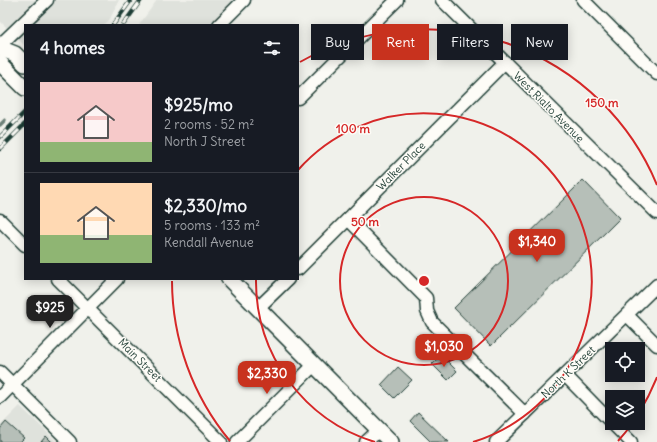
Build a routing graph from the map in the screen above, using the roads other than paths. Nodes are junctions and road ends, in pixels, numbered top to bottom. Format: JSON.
{"nodes":[{"id":1,"x":47,"y":0,"type":"edge"},
{"id":2,"x":244,"y":0,"type":"edge"},
{"id":3,"x":397,"y":0,"type":"edge"},
{"id":4,"x":442,"y":0,"type":"edge"},
{"id":5,"x":583,"y":0,"type":"edge"},
{"id":6,"x":221,"y":24,"type":"edge"},
{"id":7,"x":0,"y":47,"type":"edge"},
{"id":8,"x":505,"y":62,"type":"junction"},
{"id":9,"x":0,"y":63,"type":"edge"},
{"id":10,"x":24,"y":63,"type":"edge"},
{"id":11,"x":657,"y":74,"type":"edge"},
{"id":12,"x":24,"y":87,"type":"edge"},
{"id":13,"x":299,"y":97,"type":"edge"},
{"id":14,"x":657,"y":213,"type":"edge"},
{"id":15,"x":348,"y":219,"type":"junction"},
{"id":16,"x":0,"y":220,"type":"edge"},
{"id":17,"x":24,"y":245,"type":"edge"},
{"id":18,"x":299,"y":268,"type":"edge"},
{"id":19,"x":59,"y":280,"type":"edge"},
{"id":20,"x":116,"y":280,"type":"edge"},
{"id":21,"x":230,"y":280,"type":"edge"},
{"id":22,"x":287,"y":280,"type":"edge"},
{"id":23,"x":657,"y":285,"type":"edge"},
{"id":24,"x":88,"y":308,"type":"junction"},
{"id":25,"x":258,"y":308,"type":"junction"},
{"id":26,"x":627,"y":315,"type":"junction"},
{"id":27,"x":657,"y":345,"type":"edge"},
{"id":28,"x":314,"y":365,"type":"junction"},
{"id":29,"x":0,"y":372,"type":"edge"},
{"id":30,"x":565,"y":375,"type":"junction"},
{"id":31,"x":12,"y":384,"type":"junction"},
{"id":32,"x":0,"y":397,"type":"edge"},
{"id":33,"x":525,"y":414,"type":"junction"},
{"id":34,"x":605,"y":416,"type":"edge"},
{"id":35,"x":379,"y":430,"type":"junction"},
{"id":36,"x":619,"y":430,"type":"edge"},
{"id":37,"x":505,"y":439,"type":"edge"},
{"id":38,"x":70,"y":442,"type":"edge"},
{"id":39,"x":221,"y":442,"type":"edge"},
{"id":40,"x":237,"y":442,"type":"edge"},
{"id":41,"x":366,"y":442,"type":"edge"},
{"id":42,"x":391,"y":442,"type":"edge"},
{"id":43,"x":631,"y":442,"type":"edge"}],
"edges":[{"from":1,"to":7,"type":"street"},
{"from":2,"to":6,"type":"street"},
{"from":3,"to":13,"type":"street"},
{"from":4,"to":8,"type":"street","name":"West Rialto Avenue"},
{"from":5,"to":11,"type":"street"},
{"from":7,"to":10,"type":"main road"},
{"from":8,"to":14,"type":"street","name":"West Rialto Avenue"},
{"from":8,"to":15,"type":"street","name":"Walker Place"},
{"from":9,"to":12,"type":"main road"},
{"from":15,"to":18,"type":"street","name":"Walker Place"},
{"from":15,"to":33,"type":"street"},
{"from":16,"to":17,"type":"street"},
{"from":19,"to":24,"type":"street","name":"Main Street"},
{"from":20,"to":24,"type":"street"},
{"from":21,"to":25,"type":"main road"},
{"from":22,"to":25,"type":"street"},
{"from":23,"to":26,"type":"street","name":"North K Street"},
{"from":24,"to":31,"type":"street"},
{"from":24,"to":39,"type":"street","name":"Main Street"},
{"from":25,"to":28,"type":"main road"},
{"from":26,"to":27,"type":"street"},
{"from":26,"to":30,"type":"street","name":"North K Street"},
{"from":28,"to":35,"type":"main road"},
{"from":28,"to":40,"type":"street"},
{"from":29,"to":31,"type":"street"},
{"from":30,"to":33,"type":"street","name":"North K Street"},
{"from":30,"to":34,"type":"street"},
{"from":31,"to":32,"type":"street"},
{"from":31,"to":38,"type":"street"},
{"from":33,"to":37,"type":"street","name":"North K Street"},
{"from":35,"to":41,"type":"street"},
{"from":35,"to":42,"type":"main road"},
{"from":36,"to":43,"type":"street"}]}
